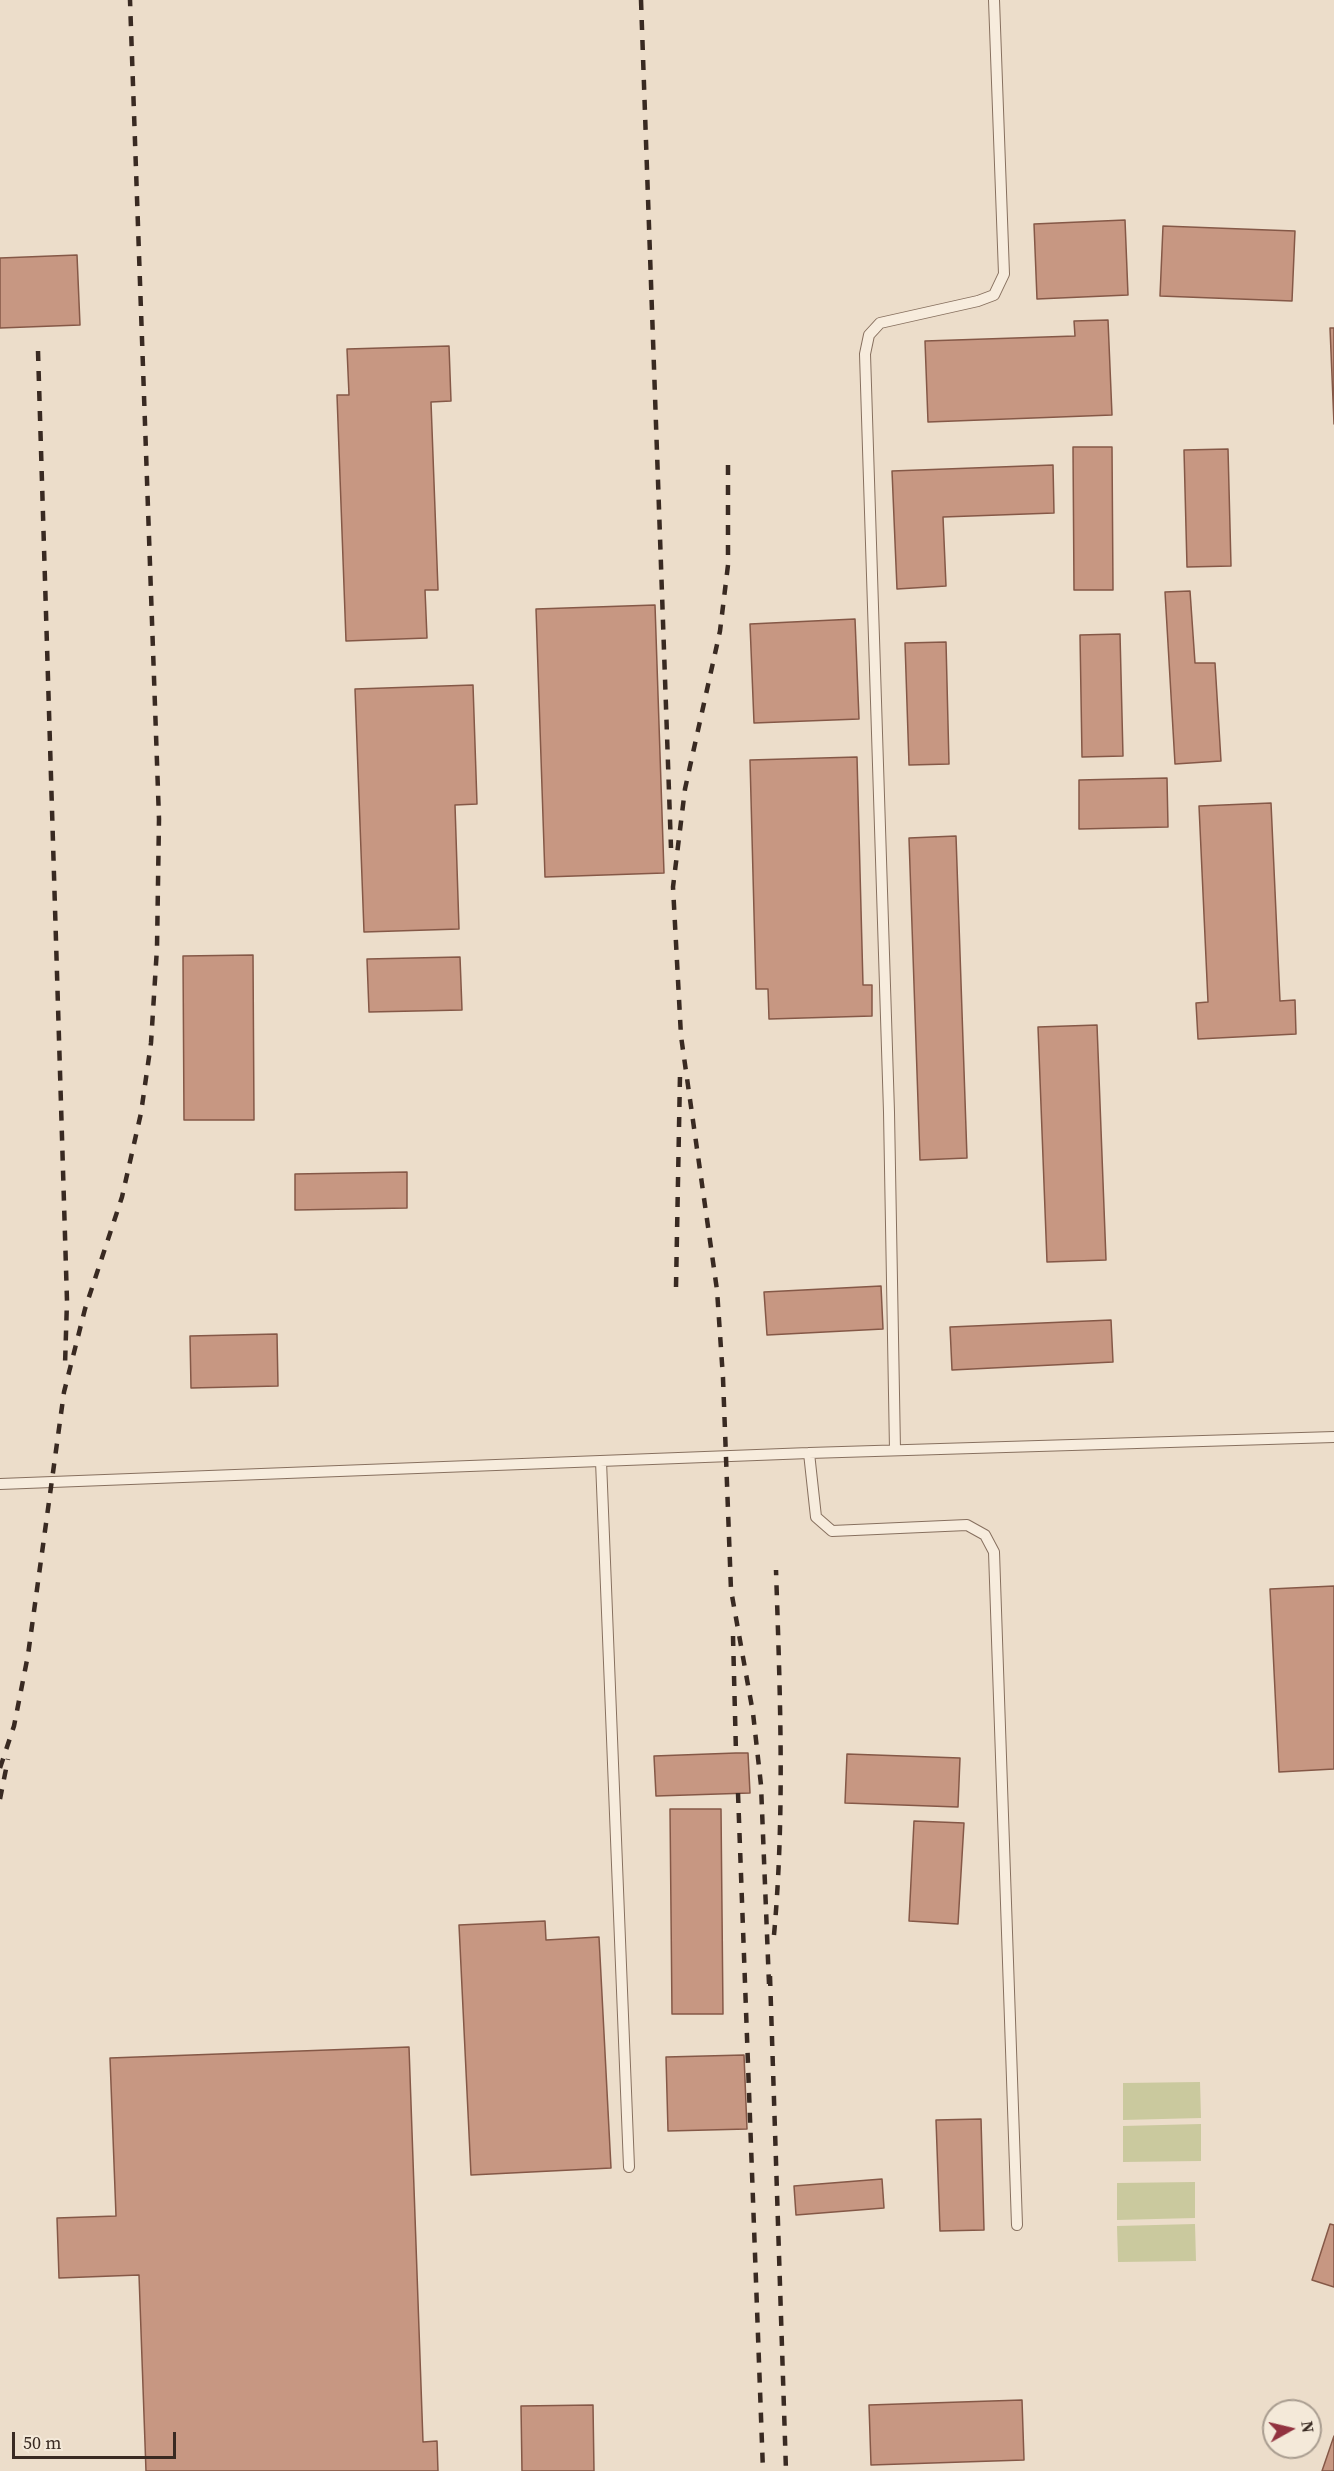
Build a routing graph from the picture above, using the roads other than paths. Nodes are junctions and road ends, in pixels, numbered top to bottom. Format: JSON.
{"nodes":[{"id":1,"x":994,"y":0,"type":"edge"},
{"id":2,"x":1334,"y":1437,"type":"edge"},
{"id":3,"x":895,"y":1450,"type":"junction"},
{"id":4,"x":809,"y":1453,"type":"junction"},
{"id":5,"x":601,"y":1461,"type":"junction"},
{"id":6,"x":0,"y":1484,"type":"edge"},
{"id":7,"x":629,"y":2168,"type":"dead end"},
{"id":8,"x":1017,"y":2225,"type":"dead end"}],
"edges":[{"from":1,"to":3,"type":"lane"},
{"from":2,"to":3,"type":"lane"},
{"from":3,"to":4,"type":"lane"},
{"from":4,"to":5,"type":"lane"},
{"from":4,"to":8,"type":"lane"},
{"from":5,"to":6,"type":"lane"},
{"from":5,"to":7,"type":"lane"}]}
